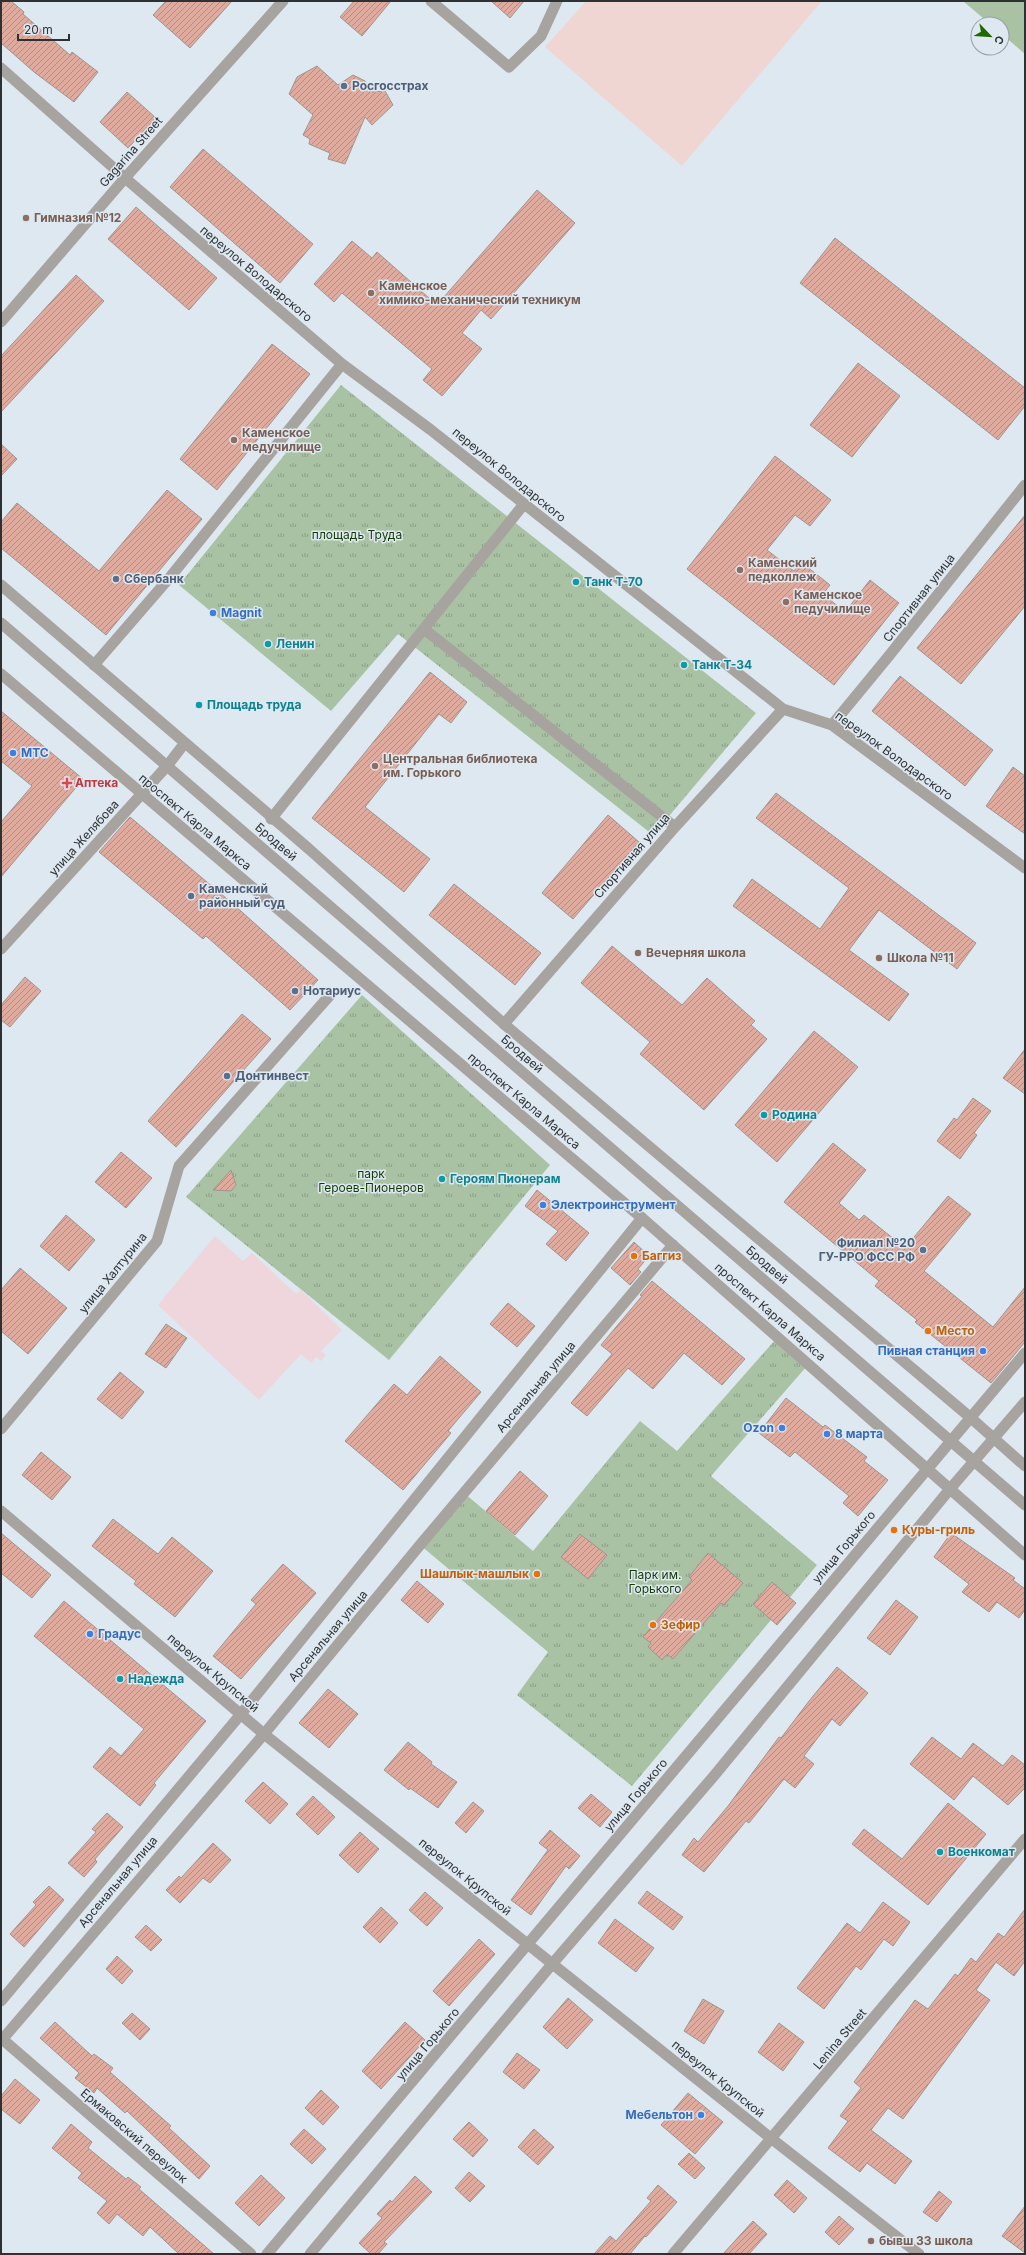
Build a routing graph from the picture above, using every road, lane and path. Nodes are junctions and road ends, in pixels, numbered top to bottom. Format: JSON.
{"nodes":[{"id":1,"x":283,"y":1,"type":"edge"},
{"id":2,"x":431,"y":1,"type":"edge"},
{"id":3,"x":557,"y":1,"type":"edge"},
{"id":4,"x":1,"y":68,"type":"edge"},
{"id":5,"x":125,"y":178,"type":"junction"},
{"id":6,"x":1,"y":322,"type":"edge"},
{"id":7,"x":342,"y":364,"type":"junction"},
{"id":8,"x":1025,"y":485,"type":"edge"},
{"id":9,"x":524,"y":504,"type":"junction"},
{"id":10,"x":1,"y":585,"type":"edge"},
{"id":11,"x":1,"y":623,"type":"edge"},
{"id":12,"x":424,"y":629,"type":"junction"},
{"id":13,"x":94,"y":665,"type":"junction"},
{"id":14,"x":1,"y":674,"type":"edge"},
{"id":15,"x":784,"y":709,"type":"junction"},
{"id":16,"x":832,"y":725,"type":"junction"},
{"id":17,"x":184,"y":744,"type":"junction"},
{"id":18,"x":167,"y":766,"type":"junction"},
{"id":19,"x":142,"y":794,"type":"junction"},
{"id":20,"x":271,"y":819,"type":"junction"},
{"id":21,"x":675,"y":827,"type":"junction"},
{"id":22,"x":1025,"y":868,"type":"edge"},
{"id":23,"x":1,"y":949,"type":"edge"},
{"id":24,"x":331,"y":994,"type":"dead end"},
{"id":25,"x":504,"y":1024,"type":"junction"},
{"id":26,"x":642,"y":1218,"type":"junction"},
{"id":27,"x":673,"y":1245,"type":"junction"},
{"id":28,"x":1025,"y":1353,"type":"edge"},
{"id":29,"x":1025,"y":1402,"type":"edge"},
{"id":30,"x":971,"y":1418,"type":"junction"},
{"id":31,"x":1,"y":1430,"type":"edge"},
{"id":32,"x":994,"y":1438,"type":"junction"},
{"id":33,"x":951,"y":1440,"type":"junction"},
{"id":34,"x":974,"y":1461,"type":"junction"},
{"id":35,"x":1025,"y":1466,"type":"edge"},
{"id":36,"x":927,"y":1469,"type":"junction"},
{"id":37,"x":950,"y":1489,"type":"junction"},
{"id":38,"x":1025,"y":1505,"type":"edge"},
{"id":39,"x":1,"y":1511,"type":"edge"},
{"id":40,"x":1025,"y":1555,"type":"edge"},
{"id":41,"x":241,"y":1714,"type":"junction"},
{"id":42,"x":264,"y":1734,"type":"junction"},
{"id":43,"x":1025,"y":1839,"type":"edge"},
{"id":44,"x":529,"y":1945,"type":"junction"},
{"id":45,"x":553,"y":1963,"type":"junction"},
{"id":46,"x":1,"y":2001,"type":"edge"},
{"id":47,"x":1,"y":2040,"type":"edge"},
{"id":48,"x":772,"y":2140,"type":"junction"},
{"id":49,"x":250,"y":2254,"type":"edge"},
{"id":50,"x":267,"y":2254,"type":"edge"},
{"id":51,"x":310,"y":2254,"type":"edge"},
{"id":52,"x":673,"y":2254,"type":"edge"},
{"id":53,"x":919,"y":2254,"type":"edge"}],
"edges":[{"from":1,"to":5,"type":"street","name":"Gagarina Street"},
{"from":2,"to":3,"type":"street"},
{"from":4,"to":5,"type":"street","name":"переулок Володарского"},
{"from":5,"to":6,"type":"street","name":"Gagarina Street"},
{"from":5,"to":7,"type":"street","name":"переулок Володарского"},
{"from":7,"to":9,"type":"street","name":"переулок Володарского"},
{"from":7,"to":13,"type":"street"},
{"from":8,"to":16,"type":"street","name":"Спортивная улица"},
{"from":9,"to":12,"type":"street"},
{"from":9,"to":15,"type":"street","name":"переулок Володарского"},
{"from":10,"to":13,"type":"street"},
{"from":11,"to":18,"type":"street","name":"Бродвей"},
{"from":12,"to":20,"type":"street"},
{"from":12,"to":21,"type":"street"},
{"from":13,"to":17,"type":"street"},
{"from":14,"to":19,"type":"street","name":"проспект Карла Маркса"},
{"from":15,"to":16,"type":"street","name":"переулок Володарского"},
{"from":15,"to":21,"type":"street","name":"Спортивная улица"},
{"from":16,"to":22,"type":"street","name":"переулок Володарского"},
{"from":17,"to":18,"type":"street","name":"улица Желябова"},
{"from":17,"to":20,"type":"street"},
{"from":18,"to":19,"type":"street","name":"улица Желябова"},
{"from":18,"to":33,"type":"street","name":"Бродвей"},
{"from":19,"to":23,"type":"street","name":"улица Желябова"},
{"from":19,"to":26,"type":"street","name":"проспект Карла Маркса"},
{"from":20,"to":25,"type":"street"},
{"from":21,"to":25,"type":"street","name":"Спортивная улица"},
{"from":24,"to":31,"type":"street","name":"улица Халтурина"},
{"from":25,"to":30,"type":"street"},
{"from":26,"to":27,"type":"street","name":"проспект Карла Маркса"},
{"from":26,"to":41,"type":"street","name":"Арсенальная улица"},
{"from":27,"to":36,"type":"street","name":"проспект Карла Маркса"},
{"from":27,"to":42,"type":"street","name":"Арсенальная улица"},
{"from":28,"to":30,"type":"street","name":"улица Горького"},
{"from":29,"to":32,"type":"street"},
{"from":30,"to":32,"type":"street"},
{"from":30,"to":33,"type":"street","name":"улица Горького"},
{"from":32,"to":34,"type":"street"},
{"from":32,"to":35,"type":"street"},
{"from":33,"to":34,"type":"street","name":"Бродвей"},
{"from":33,"to":36,"type":"street","name":"улица Горького"},
{"from":34,"to":37,"type":"street"},
{"from":34,"to":38,"type":"street","name":"Бродвей"},
{"from":36,"to":37,"type":"street","name":"проспект Карла Маркса"},
{"from":36,"to":44,"type":"street","name":"улица Горького"},
{"from":37,"to":40,"type":"street","name":"проспект Карла Маркса"},
{"from":37,"to":45,"type":"street"},
{"from":39,"to":41,"type":"street","name":"переулок Крупской"},
{"from":41,"to":42,"type":"street","name":"переулок Крупской"},
{"from":41,"to":46,"type":"street","name":"Арсенальная улица"},
{"from":42,"to":44,"type":"street","name":"переулок Крупской"},
{"from":42,"to":47,"type":"street","name":"Арсенальная улица"},
{"from":43,"to":48,"type":"street","name":"Lenina Street"},
{"from":44,"to":45,"type":"street","name":"переулок Крупской"},
{"from":44,"to":50,"type":"street","name":"улица Горького"},
{"from":45,"to":48,"type":"street","name":"переулок Крупской"},
{"from":45,"to":51,"type":"street"},
{"from":47,"to":49,"type":"street","name":"Ермаковский переулок"},
{"from":48,"to":52,"type":"street","name":"Lenina Street"},
{"from":48,"to":53,"type":"street","name":"переулок Крупской"}]}
